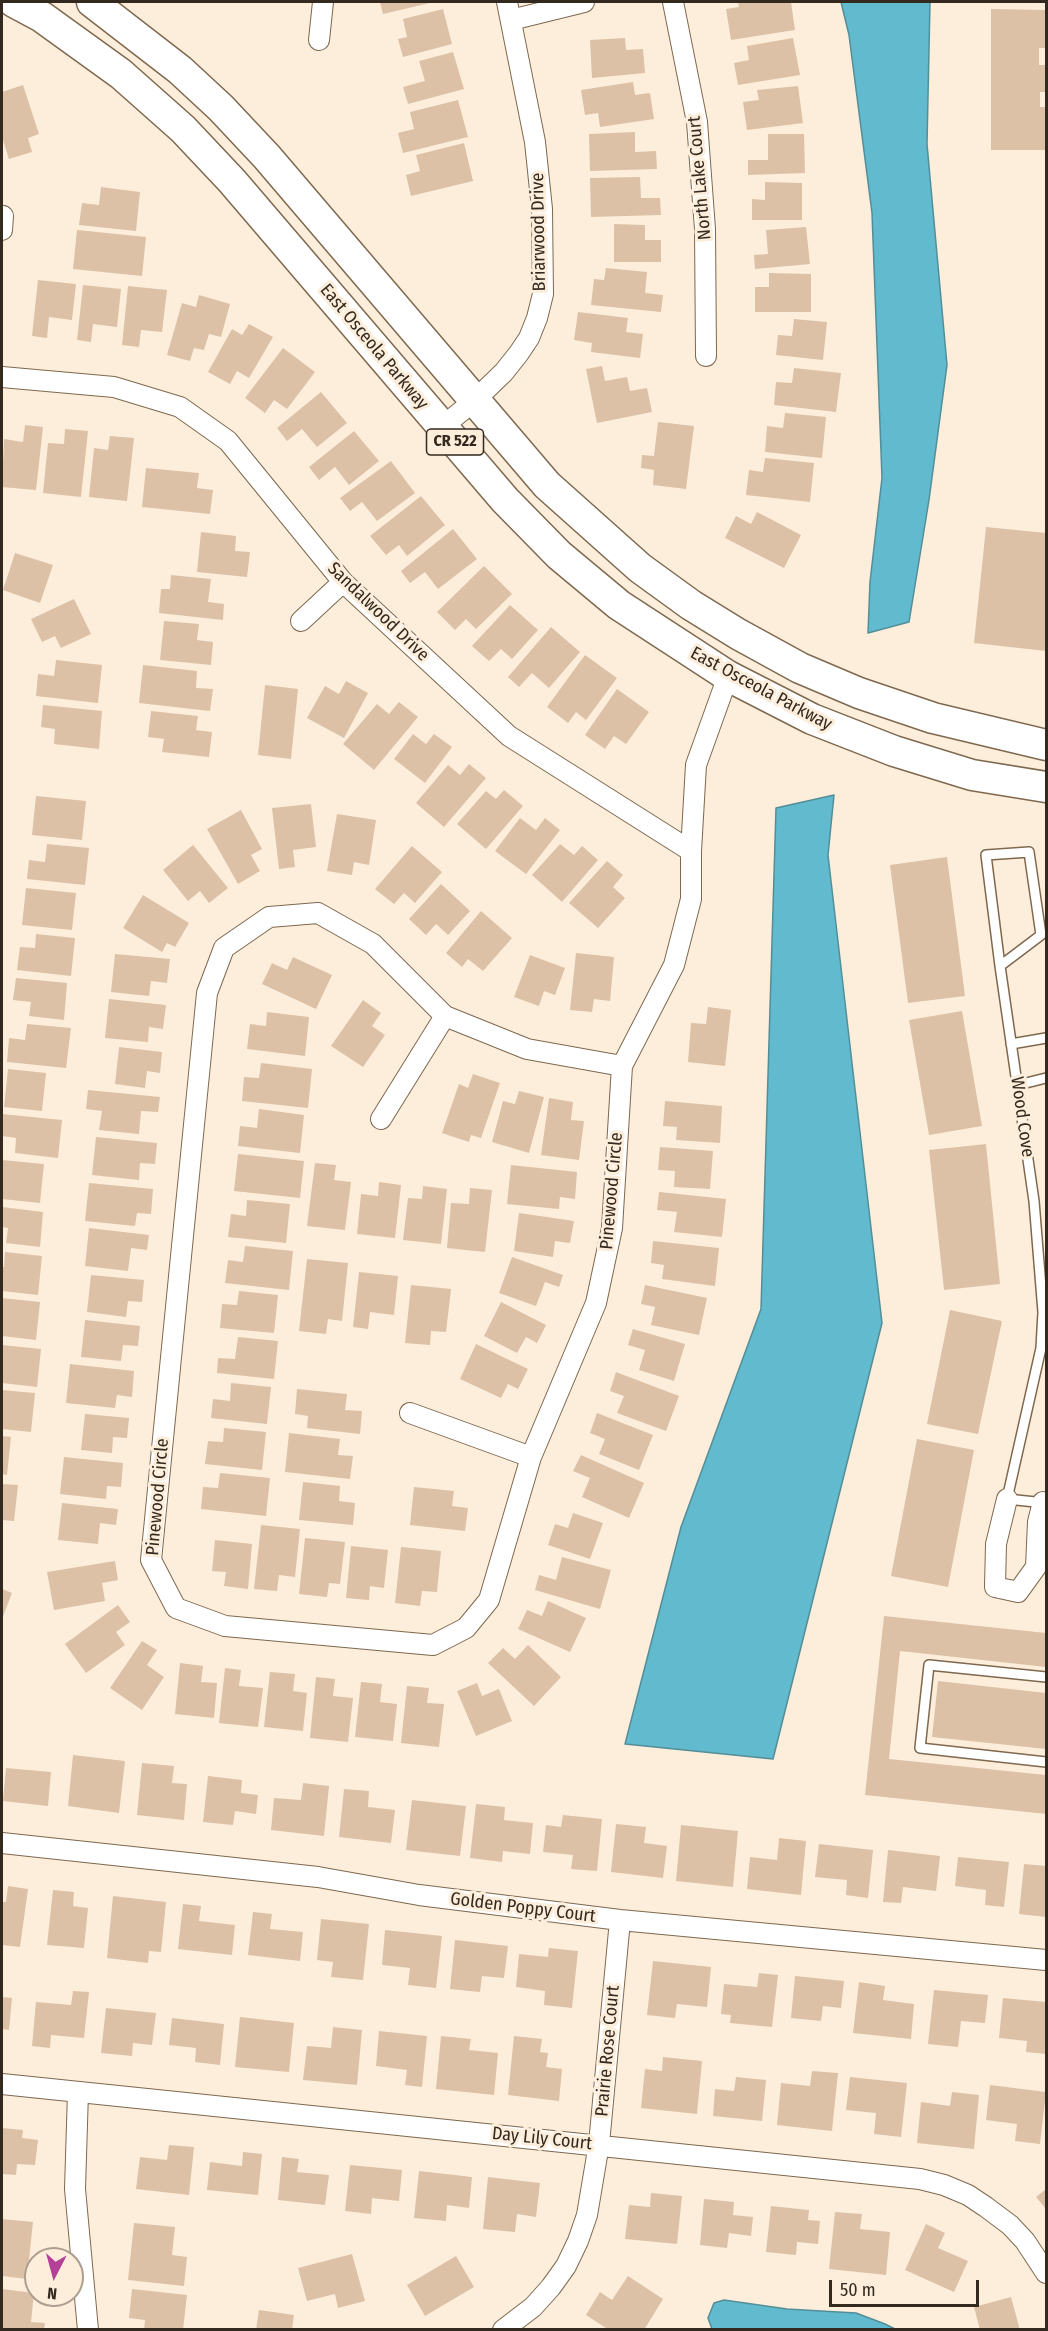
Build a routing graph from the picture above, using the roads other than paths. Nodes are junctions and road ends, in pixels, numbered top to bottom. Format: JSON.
{"nodes":[{"id":1,"x":14,"y":2,"type":"edge"},
{"id":2,"x":92,"y":2,"type":"edge"},
{"id":3,"x":323,"y":2,"type":"edge"},
{"id":4,"x":584,"y":2,"type":"edge"},
{"id":5,"x":673,"y":2,"type":"edge"},
{"id":6,"x":509,"y":11,"type":"edge"},
{"id":7,"x":319,"y":40,"type":"dead end"},
{"id":8,"x":706,"y":356,"type":"dead end"},
{"id":9,"x":2,"y":377,"type":"edge"},
{"id":10,"x":474,"y":401,"type":"junction"},
{"id":11,"x":442,"y":427,"type":"junction"},
{"id":12,"x":343,"y":582,"type":"junction"},
{"id":13,"x":301,"y":621,"type":"dead end"},
{"id":14,"x":728,"y":676,"type":"junction"},
{"id":15,"x":933,"y":718,"type":"junction"},
{"id":16,"x":1047,"y":745,"type":"edge"},
{"id":17,"x":1047,"y":787,"type":"edge"},
{"id":18,"x":691,"y":851,"type":"junction"},
{"id":19,"x":1000,"y":966,"type":"junction"},
{"id":20,"x":445,"y":1016,"type":"junction"},
{"id":21,"x":1047,"y":1038,"type":"edge"},
{"id":22,"x":1011,"y":1044,"type":"junction"},
{"id":23,"x":622,"y":1066,"type":"junction"},
{"id":24,"x":1047,"y":1078,"type":"edge"},
{"id":25,"x":1017,"y":1085,"type":"junction"},
{"id":26,"x":381,"y":1119,"type":"dead end"},
{"id":27,"x":1034,"y":1202,"type":"junction"},
{"id":28,"x":1047,"y":1202,"type":"edge"},
{"id":29,"x":410,"y":1413,"type":"dead end"},
{"id":30,"x":531,"y":1457,"type":"junction"},
{"id":31,"x":1007,"y":1499,"type":"junction"},
{"id":32,"x":1045,"y":1503,"type":"edge"},
{"id":33,"x":1047,"y":1677,"type":"edge"},
{"id":34,"x":1047,"y":1762,"type":"edge"},
{"id":35,"x":2,"y":1843,"type":"edge"},
{"id":36,"x":620,"y":1920,"type":"junction"},
{"id":37,"x":1047,"y":1960,"type":"edge"},
{"id":38,"x":2,"y":2084,"type":"edge"},
{"id":39,"x":78,"y":2092,"type":"junction"},
{"id":40,"x":599,"y":2144,"type":"junction"},
{"id":41,"x":1047,"y":2273,"type":"edge"},
{"id":42,"x":88,"y":2330,"type":"edge"},
{"id":43,"x":503,"y":2330,"type":"edge"}],
"edges":[{"from":1,"to":11,"type":"main road","name":"East Osceola Parkway","number":"CR 522"},
{"from":2,"to":10,"type":"main road","name":"East Osceola Parkway","number":"CR 522"},
{"from":3,"to":7,"type":"street"},
{"from":4,"to":6,"type":"street"},
{"from":5,"to":8,"type":"street","name":"North Lake Court"},
{"from":6,"to":10,"type":"street","name":"Briarwood Drive"},
{"from":9,"to":12,"type":"street","name":"Sandalwood Drive"},
{"from":10,"to":11,"type":"street","name":"Briarwood Drive"},
{"from":10,"to":15,"type":"main road","name":"East Osceola Parkway","number":"CR 522"},
{"from":11,"to":14,"type":"main road","name":"East Osceola Parkway","number":"CR 522"},
{"from":12,"to":13,"type":"street"},
{"from":12,"to":18,"type":"street","name":"Sandalwood Drive"},
{"from":14,"to":15,"type":"main road"},
{"from":14,"to":17,"type":"main road","name":"East Osceola Parkway","number":"CR 522"},
{"from":14,"to":18,"type":"street","name":"Pinewood Circle"},
{"from":15,"to":16,"type":"main road","name":"East Osceola Parkway","number":"CR 522"},
{"from":18,"to":23,"type":"street","name":"Pinewood Circle"},
{"from":19,"to":19,"type":"lane","name":"Wood Cove"},
{"from":19,"to":22,"type":"lane","name":"Wood Cove"},
{"from":20,"to":23,"type":"street","name":"Pinewood Circle"},
{"from":20,"to":26,"type":"street"},
{"from":20,"to":30,"type":"street","name":"Pinewood Circle"},
{"from":21,"to":22,"type":"lane"},
{"from":22,"to":25,"type":"lane","name":"Wood Cove"},
{"from":23,"to":30,"type":"street","name":"Pinewood Circle"},
{"from":24,"to":25,"type":"lane"},
{"from":25,"to":27,"type":"lane","name":"Wood Cove"},
{"from":27,"to":28,"type":"lane"},
{"from":27,"to":31,"type":"lane","name":"Wood Cove"},
{"from":29,"to":30,"type":"street"},
{"from":31,"to":32,"type":"lane"},
{"from":31,"to":32,"type":"street","name":"Wood Cove"},
{"from":33,"to":34,"type":"lane"},
{"from":35,"to":36,"type":"street","name":"Golden Poppy Court"},
{"from":36,"to":37,"type":"street","name":"Golden Poppy Court"},
{"from":36,"to":40,"type":"street","name":"Prairie Rose Court"},
{"from":38,"to":39,"type":"street","name":"Day Lily Court"},
{"from":39,"to":40,"type":"street","name":"Day Lily Court"},
{"from":39,"to":42,"type":"street"},
{"from":40,"to":41,"type":"street","name":"Day Lily Court"},
{"from":40,"to":43,"type":"street","name":"Prairie Rose Court"}]}
